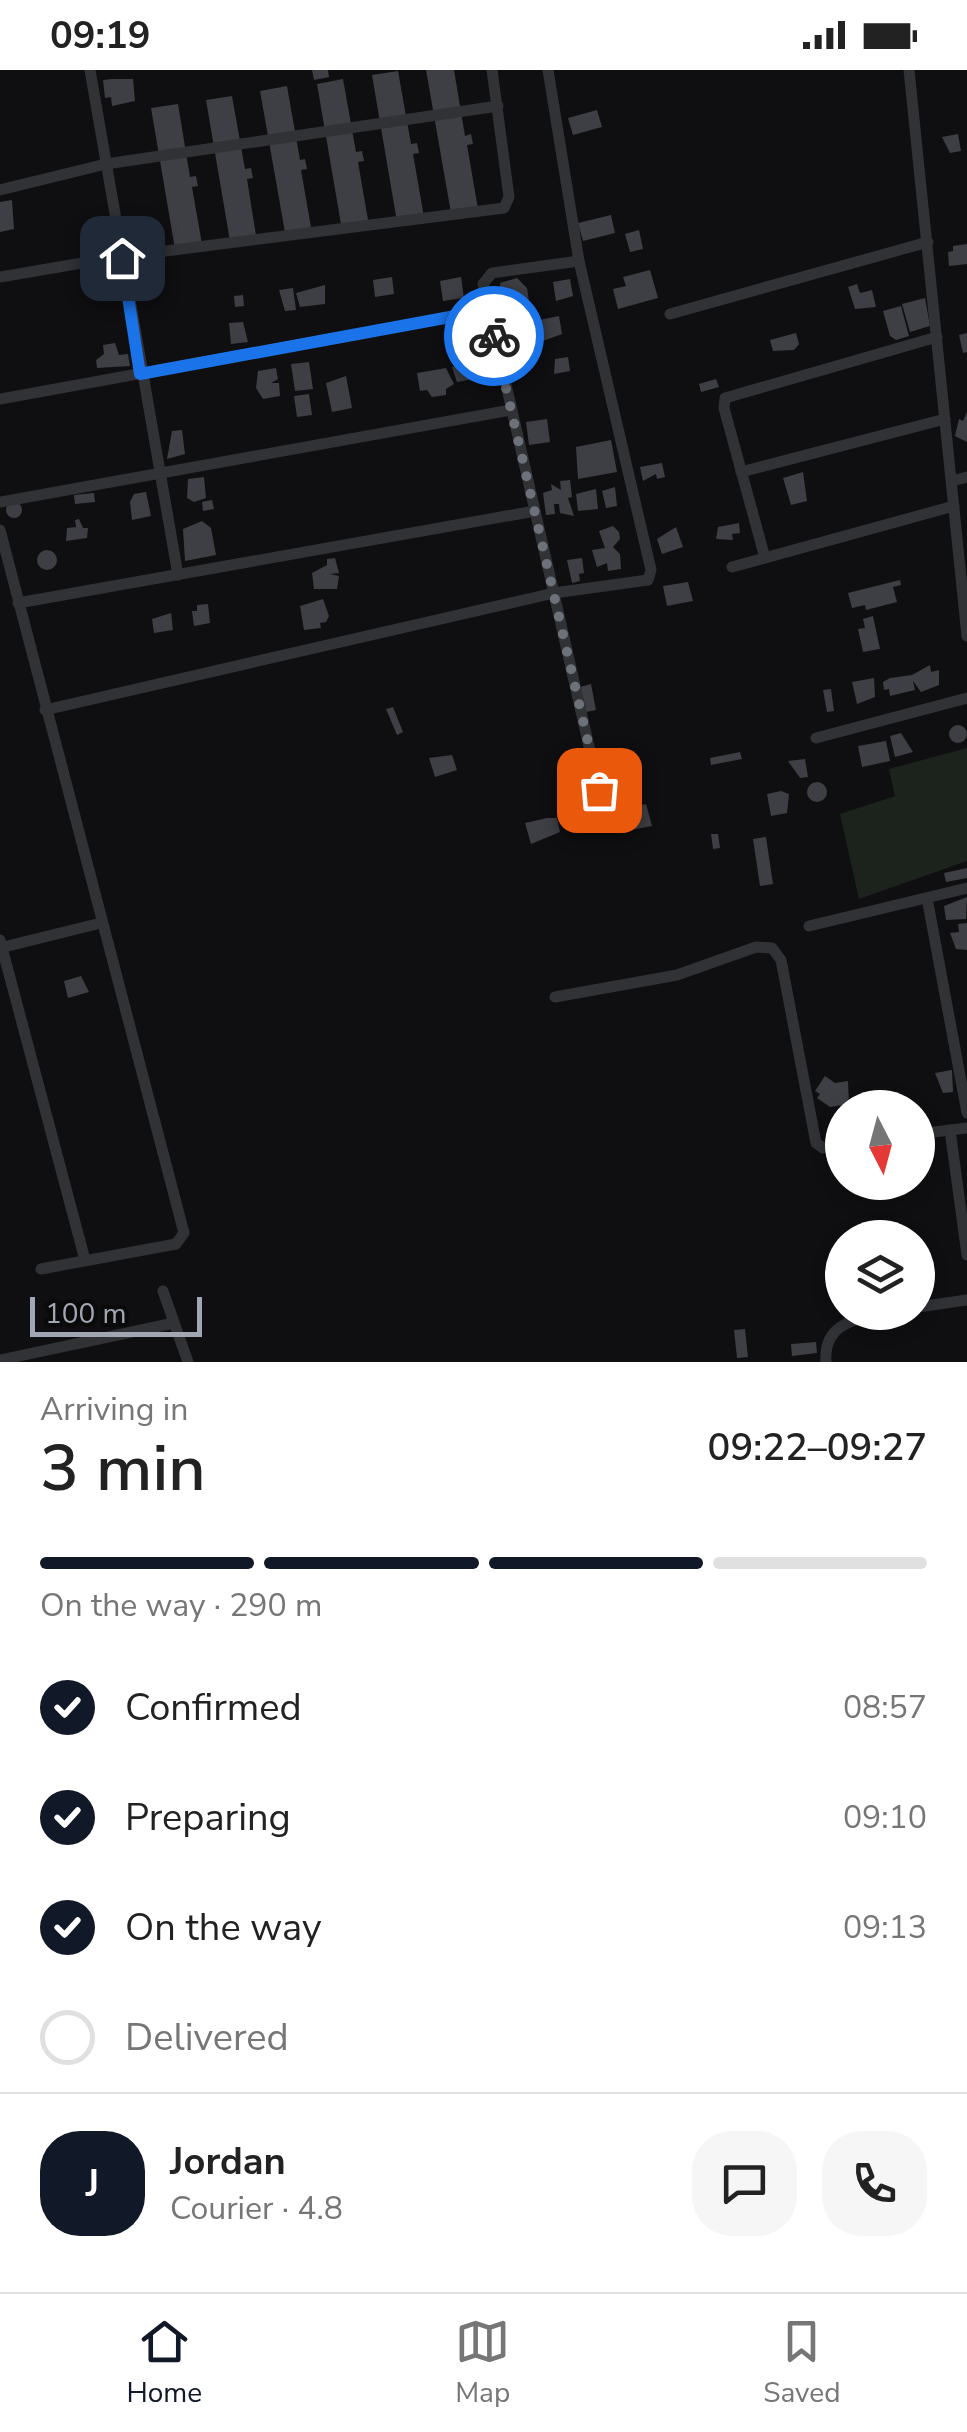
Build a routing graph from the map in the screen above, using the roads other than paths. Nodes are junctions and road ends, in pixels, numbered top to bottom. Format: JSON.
{"nodes":[{"id":1,"x":90,"y":70,"type":"edge"},
{"id":2,"x":492,"y":70,"type":"edge"},
{"id":3,"x":548,"y":70,"type":"edge"},
{"id":4,"x":909,"y":70,"type":"edge"},
{"id":5,"x":498,"y":106,"type":"junction"},
{"id":6,"x":106,"y":164,"type":"junction"},
{"id":7,"x":0,"y":190,"type":"edge"},
{"id":8,"x":928,"y":242,"type":"junction"},
{"id":9,"x":122,"y":258,"type":"junction"},
{"id":10,"x":578,"y":261,"type":"junction"},
{"id":11,"x":0,"y":278,"type":"edge"},
{"id":12,"x":488,"y":310,"type":"junction"},
{"id":13,"x":670,"y":314,"type":"dead end"},
{"id":14,"x":937,"y":338,"type":"junction"},
{"id":15,"x":140,"y":374,"type":"junction"},
{"id":16,"x":0,"y":399,"type":"edge"},
{"id":17,"x":511,"y":410,"type":"junction"},
{"id":18,"x":946,"y":418,"type":"junction"},
{"id":19,"x":742,"y":472,"type":"junction"},
{"id":20,"x":159,"y":474,"type":"junction"},
{"id":21,"x":967,"y":477,"type":"edge"},
{"id":22,"x":952,"y":482,"type":"junction"},
{"id":23,"x":0,"y":502,"type":"edge"},
{"id":24,"x":954,"y":506,"type":"junction"},
{"id":25,"x":535,"y":511,"type":"junction"},
{"id":26,"x":1,"y":536,"type":"edge"},
{"id":27,"x":765,"y":558,"type":"junction"},
{"id":28,"x":732,"y":567,"type":"dead end"},
{"id":29,"x":178,"y":575,"type":"junction"},
{"id":30,"x":554,"y":593,"type":"junction"},
{"id":31,"x":18,"y":603,"type":"junction"},
{"id":32,"x":966,"y":604,"type":"edge"},
{"id":33,"x":967,"y":636,"type":"edge"},
{"id":34,"x":967,"y":698,"type":"edge"},
{"id":35,"x":45,"y":710,"type":"junction"},
{"id":36,"x":816,"y":738,"type":"dead end"},
{"id":37,"x":599,"y":790,"type":"dead end"},
{"id":38,"x":967,"y":888,"type":"edge"},
{"id":39,"x":927,"y":898,"type":"junction"},
{"id":40,"x":101,"y":923,"type":"junction"},
{"id":41,"x":809,"y":926,"type":"dead end"},
{"id":42,"x":1,"y":945,"type":"edge"},
{"id":43,"x":555,"y":996,"type":"dead end"},
{"id":44,"x":967,"y":1113,"type":"edge"},
{"id":45,"x":967,"y":1128,"type":"edge"},
{"id":46,"x":950,"y":1130,"type":"junction"},
{"id":47,"x":935,"y":1132,"type":"edge"},
{"id":48,"x":825,"y":1148,"type":"edge"},
{"id":49,"x":967,"y":1255,"type":"edge"},
{"id":50,"x":85,"y":1260,"type":"junction"},
{"id":51,"x":41,"y":1269,"type":"dead end"},
{"id":52,"x":163,"y":1291,"type":"dead end"},
{"id":53,"x":967,"y":1300,"type":"edge"},
{"id":54,"x":935,"y":1305,"type":"edge"},
{"id":55,"x":174,"y":1323,"type":"junction"},
{"id":56,"x":835,"y":1330,"type":"edge"},
{"id":57,"x":56,"y":1355,"type":"edge"},
{"id":58,"x":0,"y":1360,"type":"edge"},
{"id":59,"x":188,"y":1362,"type":"edge"},
{"id":60,"x":826,"y":1362,"type":"edge"}],
"edges":[{"from":1,"to":6,"type":"street"},
{"from":2,"to":5,"type":"street"},
{"from":3,"to":10,"type":"street"},
{"from":4,"to":8,"type":"street"},
{"from":5,"to":6,"type":"street"},
{"from":5,"to":9,"type":"street"},
{"from":6,"to":7,"type":"street"},
{"from":6,"to":9,"type":"street"},
{"from":8,"to":13,"type":"street"},
{"from":8,"to":14,"type":"street"},
{"from":9,"to":11,"type":"street"},
{"from":9,"to":15,"type":"street"},
{"from":10,"to":12,"type":"street"},
{"from":10,"to":30,"type":"street"},
{"from":12,"to":15,"type":"street"},
{"from":12,"to":17,"type":"street"},
{"from":14,"to":18,"type":"street"},
{"from":14,"to":19,"type":"street"},
{"from":15,"to":16,"type":"street"},
{"from":15,"to":20,"type":"street"},
{"from":17,"to":20,"type":"street"},
{"from":17,"to":25,"type":"street"},
{"from":18,"to":19,"type":"street"},
{"from":18,"to":22,"type":"street"},
{"from":19,"to":27,"type":"street"},
{"from":20,"to":23,"type":"street"},
{"from":20,"to":29,"type":"street"},
{"from":21,"to":22,"type":"street"},
{"from":22,"to":24,"type":"street"},
{"from":24,"to":27,"type":"street"},
{"from":24,"to":32,"type":"street"},
{"from":25,"to":29,"type":"street"},
{"from":25,"to":30,"type":"street"},
{"from":26,"to":31,"type":"street"},
{"from":27,"to":28,"type":"street"},
{"from":29,"to":31,"type":"street"},
{"from":30,"to":35,"type":"street"},
{"from":30,"to":37,"type":"street"},
{"from":31,"to":35,"type":"street"},
{"from":32,"to":33,"type":"street"},
{"from":34,"to":36,"type":"street"},
{"from":35,"to":40,"type":"street"},
{"from":38,"to":39,"type":"street"},
{"from":39,"to":41,"type":"street"},
{"from":39,"to":44,"type":"street"},
{"from":40,"to":42,"type":"street"},
{"from":40,"to":50,"type":"street"},
{"from":42,"to":50,"type":"street"},
{"from":43,"to":48,"type":"street"},
{"from":45,"to":46,"type":"street"},
{"from":46,"to":47,"type":"street"},
{"from":46,"to":49,"type":"street"},
{"from":50,"to":51,"type":"street"},
{"from":52,"to":55,"type":"street"},
{"from":53,"to":54,"type":"street"},
{"from":55,"to":57,"type":"street"},
{"from":55,"to":59,"type":"street"},
{"from":56,"to":60,"type":"street"},
{"from":57,"to":58,"type":"street"}]}
